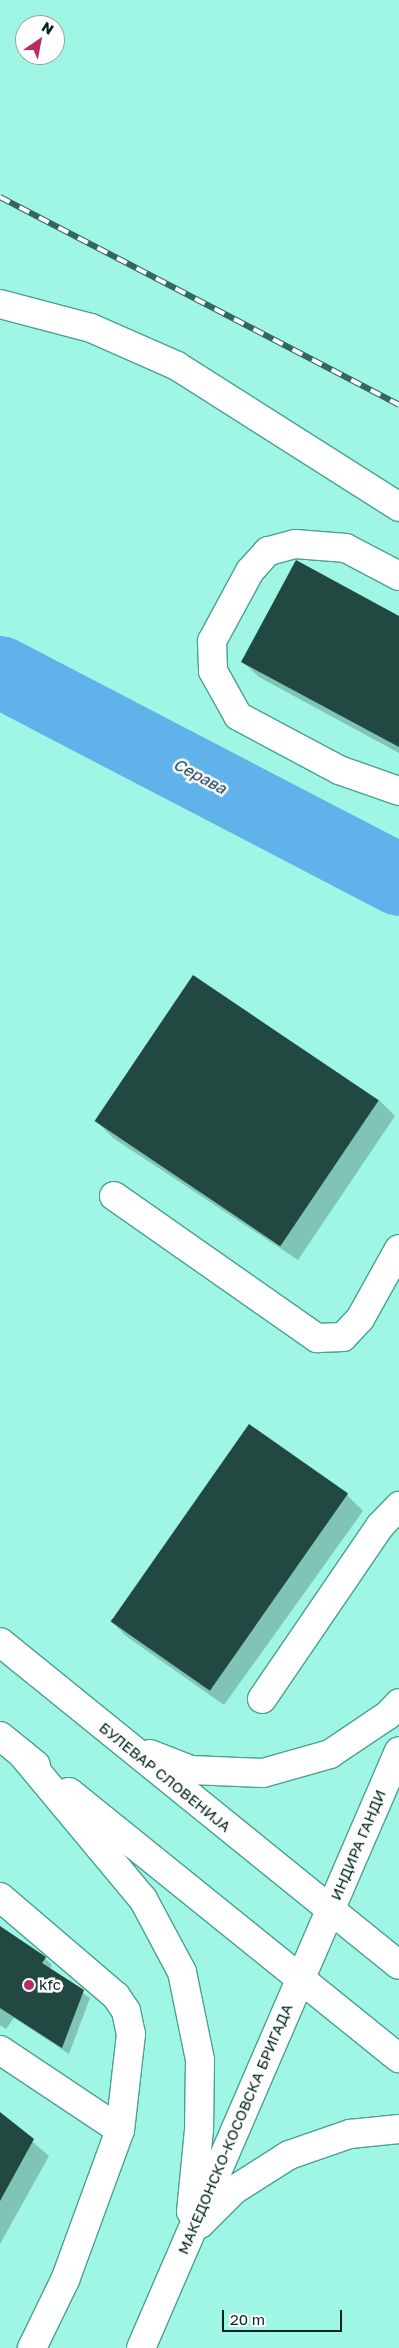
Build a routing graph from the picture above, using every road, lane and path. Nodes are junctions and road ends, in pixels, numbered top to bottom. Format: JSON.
{"nodes":[{"id":1,"x":0,"y":304,"type":"edge"},
{"id":2,"x":399,"y":507,"type":"edge"},
{"id":3,"x":399,"y":576,"type":"edge"},
{"id":4,"x":399,"y":791,"type":"edge"},
{"id":5,"x":114,"y":1196,"type":"dead end"},
{"id":6,"x":399,"y":1249,"type":"edge"},
{"id":7,"x":399,"y":1506,"type":"edge"},
{"id":8,"x":0,"y":1642,"type":"edge"},
{"id":9,"x":262,"y":1699,"type":"dead end"},
{"id":10,"x":399,"y":1703,"type":"edge"},
{"id":11,"x":0,"y":1736,"type":"edge"},
{"id":12,"x":125,"y":1744,"type":"junction"},
{"id":13,"x":399,"y":1751,"type":"edge"},
{"id":14,"x":22,"y":1754,"type":"junction"},
{"id":15,"x":0,"y":1897,"type":"edge"},
{"id":16,"x":330,"y":1911,"type":"junction"},
{"id":17,"x":399,"y":1965,"type":"edge"},
{"id":18,"x":300,"y":1980,"type":"junction"},
{"id":19,"x":0,"y":2050,"type":"edge"},
{"id":20,"x":399,"y":2058,"type":"edge"},
{"id":21,"x":399,"y":2129,"type":"edge"},
{"id":22,"x":120,"y":2130,"type":"junction"},
{"id":23,"x":188,"y":2236,"type":"junction"},
{"id":24,"x":32,"y":2348,"type":"edge"},
{"id":25,"x":141,"y":2348,"type":"edge"}],
"edges":[{"from":1,"to":2,"type":"street"},
{"from":3,"to":4,"type":"street"},
{"from":5,"to":6,"type":"street"},
{"from":7,"to":9,"type":"street"},
{"from":8,"to":12,"type":"street","name":"БУЛЕВАР СЛОВЕНИЈА"},
{"from":10,"to":12,"type":"street"},
{"from":11,"to":14,"type":"street"},
{"from":12,"to":16,"type":"street","name":"БУЛЕВАР СЛОВЕНИЈА"},
{"from":13,"to":16,"type":"street","name":"ИНДИРА ГАНДИ"},
{"from":14,"to":18,"type":"street"},
{"from":14,"to":23,"type":"street"},
{"from":15,"to":22,"type":"street"},
{"from":16,"to":17,"type":"street","name":"БУЛЕВАР СЛОВЕНИЈА"},
{"from":16,"to":18,"type":"street","name":"МАКЕДОНСКО-КОСОВСКА БРИГАДА"},
{"from":18,"to":20,"type":"street"},
{"from":18,"to":23,"type":"street","name":"МАКЕДОНСКО-КОСОВСКА БРИГАДА"},
{"from":19,"to":22,"type":"street"},
{"from":21,"to":23,"type":"street"},
{"from":22,"to":24,"type":"street"},
{"from":23,"to":25,"type":"street","name":"МАКЕДОНСКО-КОСОВСКА БРИГАДА"}]}
